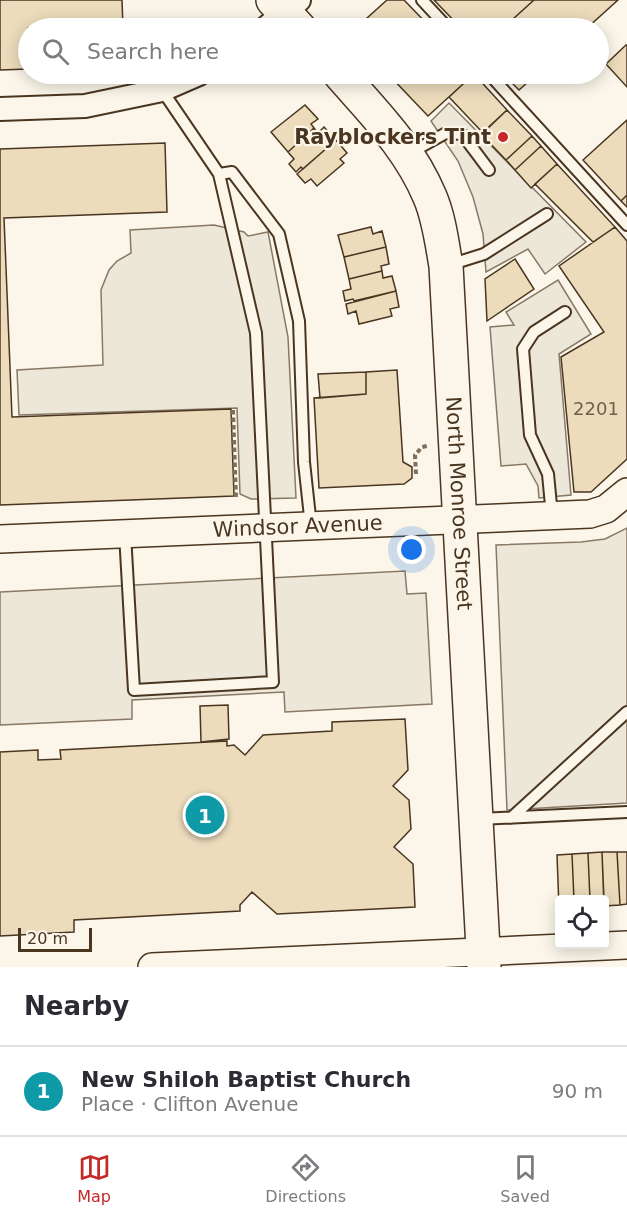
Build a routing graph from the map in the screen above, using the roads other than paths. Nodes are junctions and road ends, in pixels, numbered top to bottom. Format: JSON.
{"nodes":[{"id":1,"x":422,"y":0,"type":"edge"},
{"id":2,"x":439,"y":18,"type":"edge"},
{"id":3,"x":176,"y":84,"type":"edge"},
{"id":4,"x":349,"y":84,"type":"edge"},
{"id":5,"x":498,"y":84,"type":"edge"},
{"id":6,"x":162,"y":90,"type":"junction"},
{"id":7,"x":0,"y":110,"type":"edge"},
{"id":8,"x":408,"y":154,"type":"junction"},
{"id":9,"x":489,"y":170,"type":"dead end"},
{"id":10,"x":219,"y":174,"type":"junction"},
{"id":11,"x":547,"y":214,"type":"dead end"},
{"id":12,"x":627,"y":225,"type":"edge"},
{"id":13,"x":446,"y":266,"type":"junction"},
{"id":14,"x":565,"y":312,"type":"dead end"},
{"id":15,"x":627,"y":492,"type":"edge"},
{"id":16,"x":552,"y":516,"type":"junction"},
{"id":17,"x":460,"y":519,"type":"junction"},
{"id":18,"x":311,"y":526,"type":"junction"},
{"id":19,"x":265,"y":528,"type":"junction"},
{"id":20,"x":125,"y":534,"type":"junction"},
{"id":21,"x":0,"y":540,"type":"edge"},
{"id":22,"x":627,"y":712,"type":"edge"},
{"id":23,"x":627,"y":812,"type":"edge"},
{"id":24,"x":511,"y":818,"type":"junction"},
{"id":25,"x":476,"y":819,"type":"junction"},
{"id":26,"x":627,"y":945,"type":"edge"},
{"id":27,"x":483,"y":959,"type":"edge"},
{"id":28,"x":152,"y":967,"type":"edge"}],
"edges":[{"from":1,"to":2,"type":"lane"},
{"from":3,"to":6,"type":"street"},
{"from":4,"to":8,"type":"main road","name":"North Monroe Street"},
{"from":5,"to":12,"type":"lane"},
{"from":6,"to":7,"type":"street"},
{"from":6,"to":10,"type":"lane"},
{"from":8,"to":9,"type":"lane"},
{"from":8,"to":13,"type":"main road","name":"North Monroe Street"},
{"from":10,"to":18,"type":"lane"},
{"from":10,"to":19,"type":"lane"},
{"from":11,"to":13,"type":"lane"},
{"from":13,"to":17,"type":"main road","name":"North Monroe Street"},
{"from":14,"to":16,"type":"lane"},
{"from":15,"to":16,"type":"street","name":"Windsor Avenue"},
{"from":16,"to":17,"type":"street","name":"Windsor Avenue"},
{"from":17,"to":18,"type":"street","name":"Windsor Avenue"},
{"from":17,"to":25,"type":"main road","name":"North Monroe Street"},
{"from":18,"to":19,"type":"street","name":"Windsor Avenue"},
{"from":19,"to":20,"type":"street","name":"Windsor Avenue"},
{"from":19,"to":20,"type":"lane"},
{"from":20,"to":21,"type":"street","name":"Windsor Avenue"},
{"from":22,"to":24,"type":"lane"},
{"from":23,"to":24,"type":"lane"},
{"from":24,"to":25,"type":"lane"},
{"from":25,"to":27,"type":"main road","name":"North Monroe Street"},
{"from":26,"to":27,"type":"street"},
{"from":27,"to":28,"type":"street"}]}
